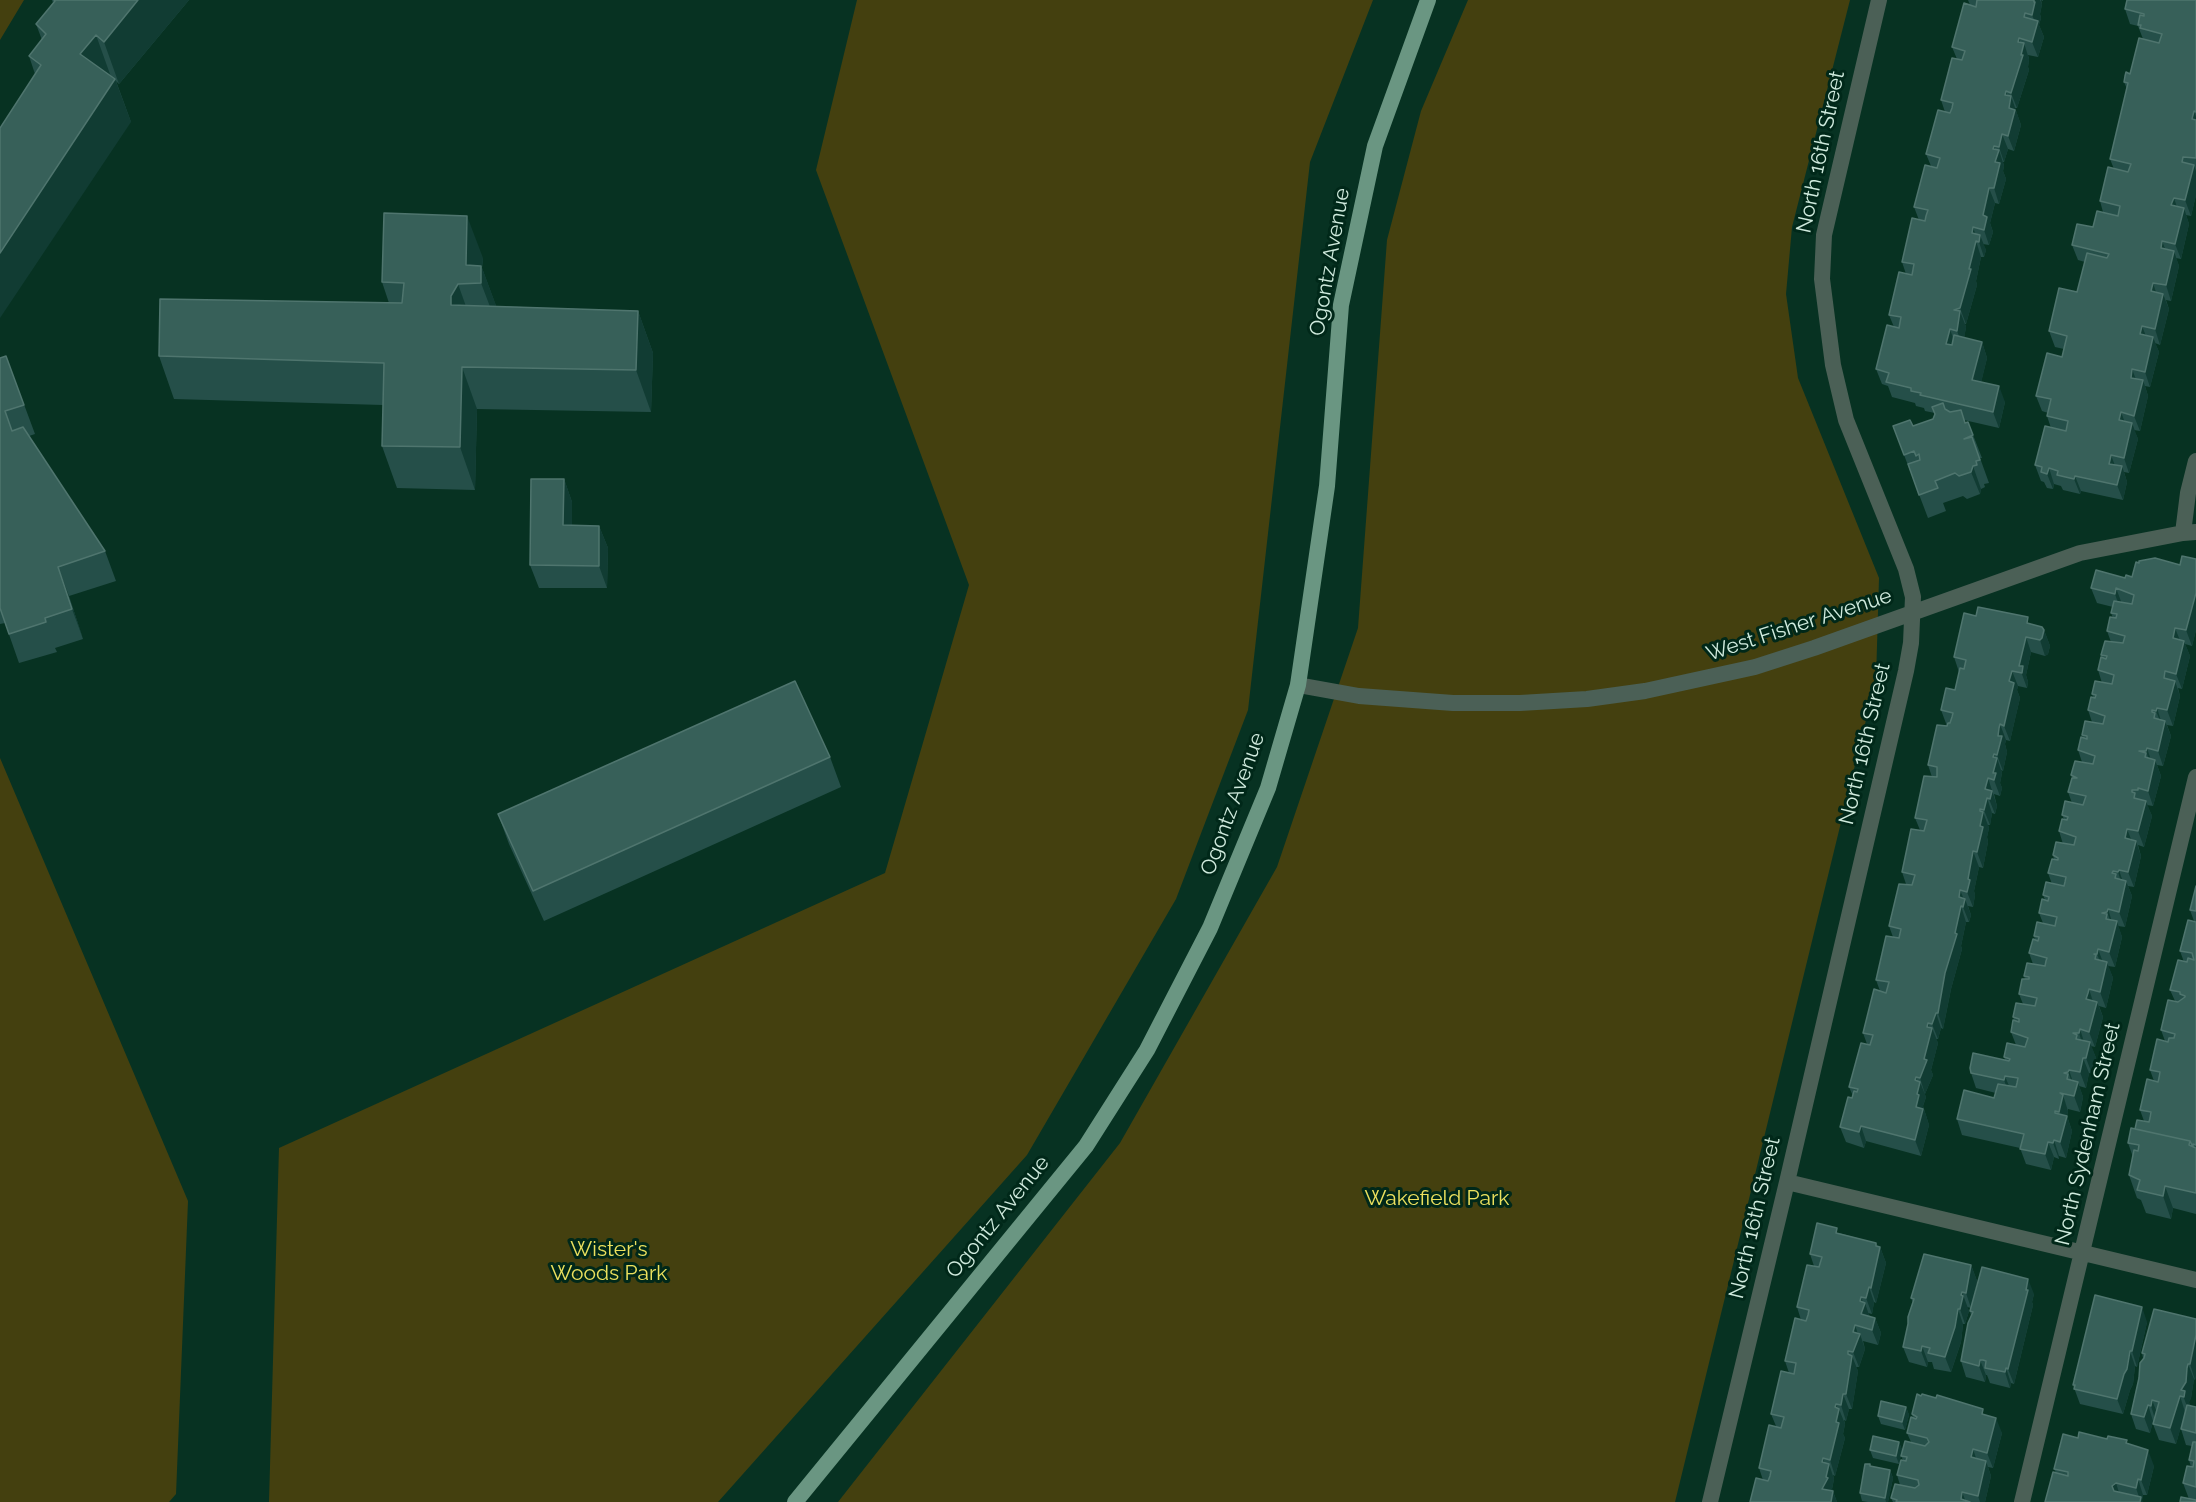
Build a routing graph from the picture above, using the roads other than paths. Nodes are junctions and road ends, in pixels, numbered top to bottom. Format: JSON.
{"nodes":[{"id":1,"x":1428,"y":0,"type":"edge"},
{"id":2,"x":1878,"y":0,"type":"edge"},
{"id":3,"x":2196,"y":461,"type":"edge"},
{"id":4,"x":2189,"y":532,"type":"edge"},
{"id":5,"x":1913,"y":612,"type":"junction"},
{"id":6,"x":1298,"y":685,"type":"junction"},
{"id":7,"x":2196,"y":777,"type":"edge"},
{"id":8,"x":1787,"y":1182,"type":"junction"},
{"id":9,"x":2083,"y":1252,"type":"junction"},
{"id":10,"x":2196,"y":1280,"type":"edge"},
{"id":11,"x":795,"y":1502,"type":"edge"},
{"id":12,"x":1710,"y":1502,"type":"edge"},
{"id":13,"x":2022,"y":1502,"type":"edge"}],
"edges":[{"from":1,"to":6,"type":"main road","name":"Ogontz Avenue"},
{"from":2,"to":5,"type":"street","name":"North 16th Street"},
{"from":3,"to":4,"type":"street"},
{"from":4,"to":5,"type":"street","name":"West Fisher Avenue"},
{"from":5,"to":6,"type":"street","name":"West Fisher Avenue"},
{"from":5,"to":8,"type":"street","name":"North 16th Street"},
{"from":6,"to":11,"type":"main road","name":"Ogontz Avenue"},
{"from":7,"to":9,"type":"street","name":"North Sydenham Street"},
{"from":8,"to":9,"type":"street"},
{"from":8,"to":12,"type":"street","name":"North 16th Street"},
{"from":9,"to":10,"type":"street"},
{"from":9,"to":13,"type":"street","name":"North Sydenham Street"}]}
